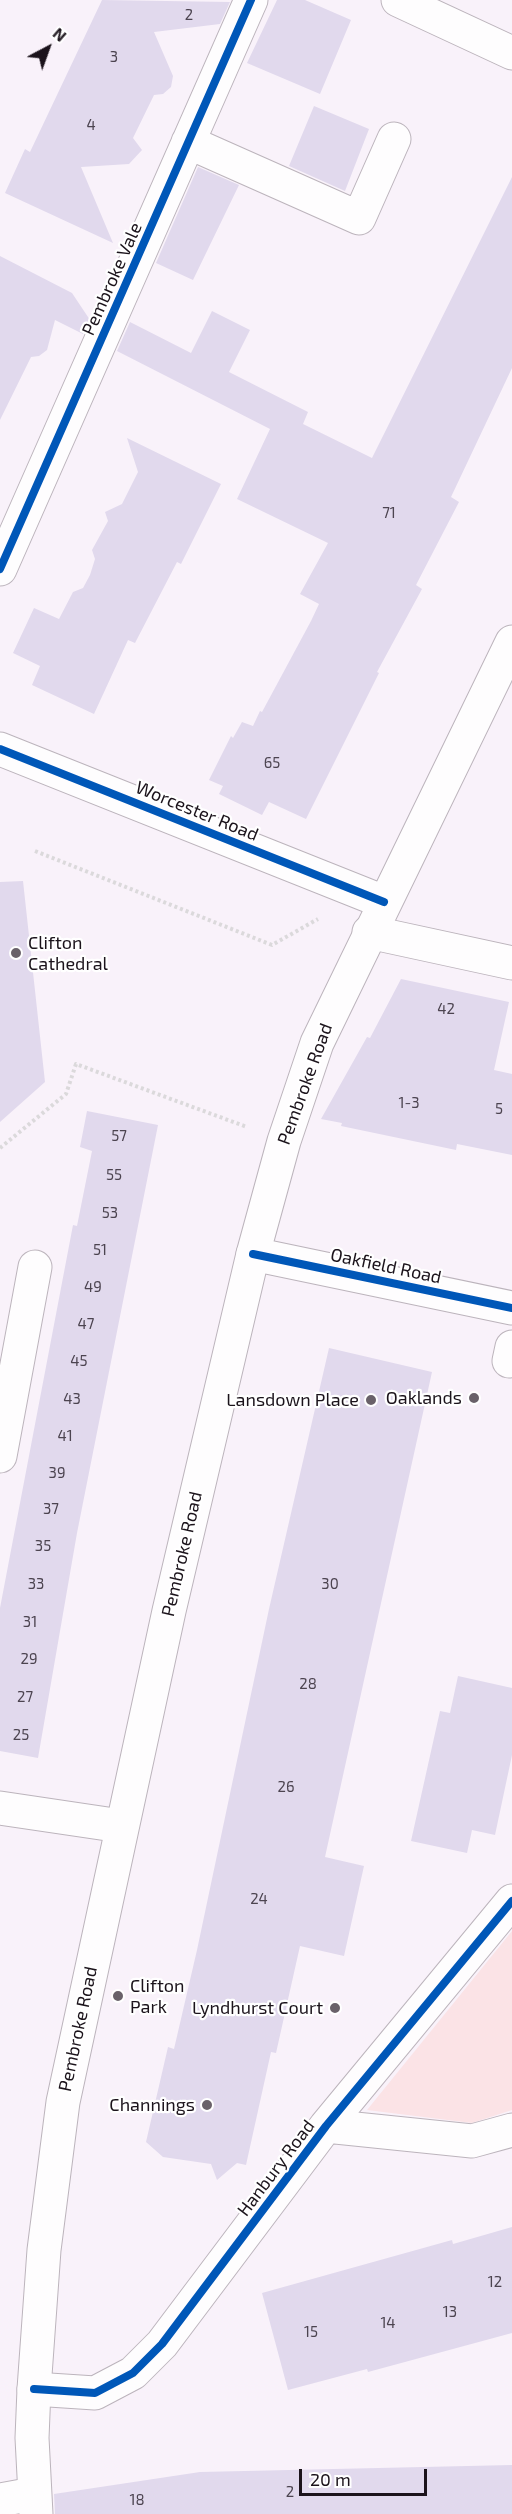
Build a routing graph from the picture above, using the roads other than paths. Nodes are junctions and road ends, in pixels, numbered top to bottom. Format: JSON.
{"nodes":[{"id":1,"x":251,"y":0,"type":"edge"},
{"id":2,"x":398,"y":0,"type":"edge"},
{"id":3,"x":512,"y":54,"type":"edge"},
{"id":4,"x":394,"y":140,"type":"dead end"},
{"id":5,"x":188,"y":142,"type":"junction"},
{"id":6,"x":0,"y":569,"type":"edge"},
{"id":7,"x":512,"y":642,"type":"edge"},
{"id":8,"x":0,"y":749,"type":"edge"},
{"id":9,"x":384,"y":902,"type":"junction"},
{"id":10,"x":369,"y":932,"type":"junction"},
{"id":11,"x":512,"y":963,"type":"edge"},
{"id":12,"x":253,"y":1254,"type":"junction"},
{"id":13,"x":36,"y":1267,"type":"dead end"},
{"id":14,"x":512,"y":1308,"type":"edge"},
{"id":15,"x":0,"y":1456,"type":"edge"},
{"id":16,"x":0,"y":1808,"type":"edge"},
{"id":17,"x":121,"y":1826,"type":"junction"},
{"id":18,"x":512,"y":1901,"type":"edge"},
{"id":19,"x":326,"y":2126,"type":"junction"},
{"id":20,"x":512,"y":2130,"type":"edge"},
{"id":21,"x":34,"y":2389,"type":"junction"},
{"id":22,"x":0,"y":2500,"type":"edge"},
{"id":23,"x":34,"y":2504,"type":"edge"}],
"edges":[{"from":1,"to":5,"type":"street","name":"Pembroke Vale"},
{"from":2,"to":3,"type":"street"},
{"from":4,"to":5,"type":"street"},
{"from":5,"to":6,"type":"street","name":"Pembroke Vale"},
{"from":7,"to":9,"type":"street","name":"Pembroke Road"},
{"from":8,"to":9,"type":"street","name":"Worcester Road"},
{"from":9,"to":10,"type":"street","name":"Pembroke Road"},
{"from":10,"to":11,"type":"street"},
{"from":10,"to":12,"type":"street","name":"Pembroke Road"},
{"from":12,"to":14,"type":"street","name":"Oakfield Road"},
{"from":12,"to":17,"type":"street","name":"Pembroke Road"},
{"from":13,"to":15,"type":"street"},
{"from":16,"to":17,"type":"street"},
{"from":17,"to":21,"type":"street","name":"Pembroke Road"},
{"from":18,"to":19,"type":"street","name":"Hanbury Road"},
{"from":19,"to":20,"type":"street"},
{"from":19,"to":21,"type":"street","name":"Hanbury Road"},
{"from":21,"to":23,"type":"street","name":"Pembroke Road"},
{"from":22,"to":23,"type":"street"}]}
